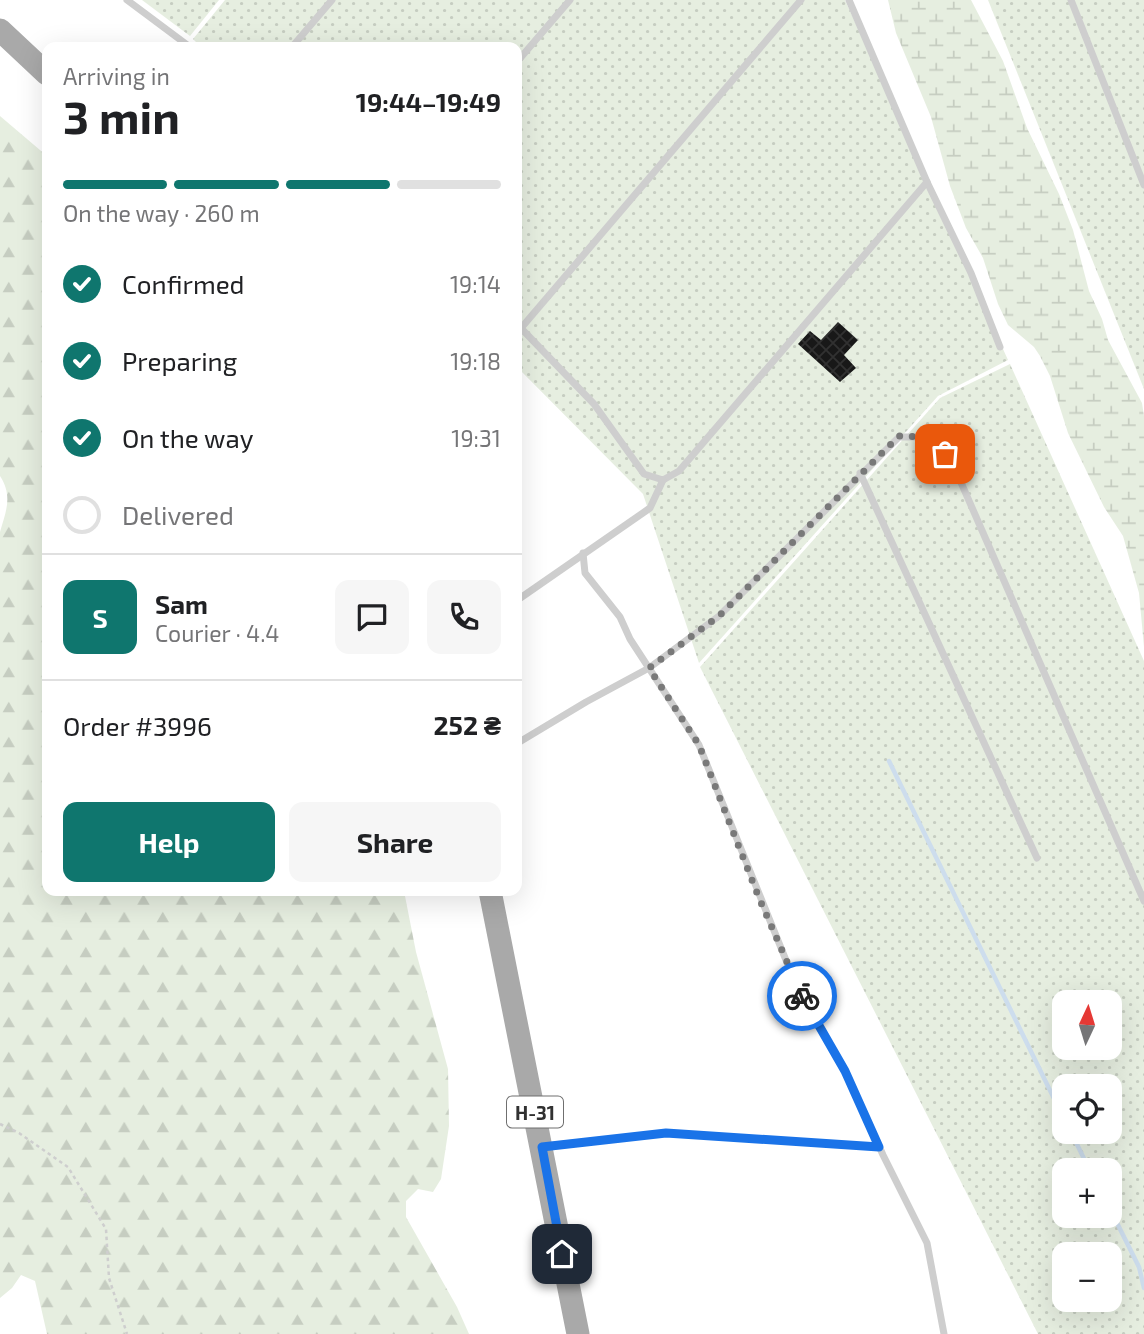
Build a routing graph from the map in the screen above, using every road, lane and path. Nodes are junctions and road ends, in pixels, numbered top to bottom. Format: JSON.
{"nodes":[{"id":1,"x":127,"y":0,"type":"edge"},
{"id":2,"x":332,"y":0,"type":"edge"},
{"id":3,"x":570,"y":0,"type":"edge"},
{"id":4,"x":801,"y":0,"type":"edge"},
{"id":5,"x":849,"y":0,"type":"edge"},
{"id":6,"x":1071,"y":0,"type":"edge"},
{"id":7,"x":0,"y":30,"type":"edge"},
{"id":8,"x":183,"y":42,"type":"edge"},
{"id":9,"x":296,"y":42,"type":"edge"},
{"id":10,"x":522,"y":56,"type":"edge"},
{"id":11,"x":42,"y":69,"type":"edge"},
{"id":12,"x":927,"y":182,"type":"junction"},
{"id":13,"x":1144,"y":186,"type":"edge"},
{"id":14,"x":522,"y":323,"type":"edge"},
{"id":15,"x":522,"y":332,"type":"edge"},
{"id":16,"x":1000,"y":347,"type":"dead end"},
{"id":17,"x":860,"y":473,"type":"junction"},
{"id":18,"x":663,"y":480,"type":"junction"},
{"id":19,"x":583,"y":553,"type":"junction"},
{"id":20,"x":522,"y":597,"type":"edge"},
{"id":21,"x":649,"y":668,"type":"junction"},
{"id":22,"x":522,"y":740,"type":"edge"},
{"id":23,"x":1037,"y":858,"type":"dead end"},
{"id":24,"x":491,"y":896,"type":"edge"},
{"id":25,"x":1144,"y":901,"type":"edge"},
{"id":26,"x":0,"y":1124,"type":"edge"},
{"id":27,"x":542,"y":1147,"type":"junction"},
{"id":28,"x":879,"y":1147,"type":"junction"},
{"id":29,"x":127,"y":1334,"type":"edge"},
{"id":30,"x":578,"y":1334,"type":"edge"},
{"id":31,"x":944,"y":1334,"type":"edge"}],
"edges":[{"from":1,"to":8,"type":"lane"},
{"from":2,"to":9,"type":"lane"},
{"from":3,"to":10,"type":"lane"},
{"from":4,"to":14,"type":"lane"},
{"from":5,"to":12,"type":"lane"},
{"from":6,"to":13,"type":"lane"},
{"from":7,"to":11,"type":"main road"},
{"from":12,"to":16,"type":"lane"},
{"from":12,"to":18,"type":"lane"},
{"from":15,"to":18,"type":"lane"},
{"from":17,"to":21,"type":"lane"},
{"from":17,"to":23,"type":"lane"},
{"from":17,"to":25,"type":"lane"},
{"from":18,"to":19,"type":"lane"},
{"from":19,"to":20,"type":"lane"},
{"from":19,"to":21,"type":"lane"},
{"from":21,"to":22,"type":"lane"},
{"from":21,"to":28,"type":"lane"},
{"from":24,"to":27,"type":"main road","number":"Н-31"},
{"from":26,"to":29,"type":"path"},
{"from":27,"to":28,"type":"lane"},
{"from":27,"to":30,"type":"main road","number":"Н-31"},
{"from":28,"to":31,"type":"lane"}]}
